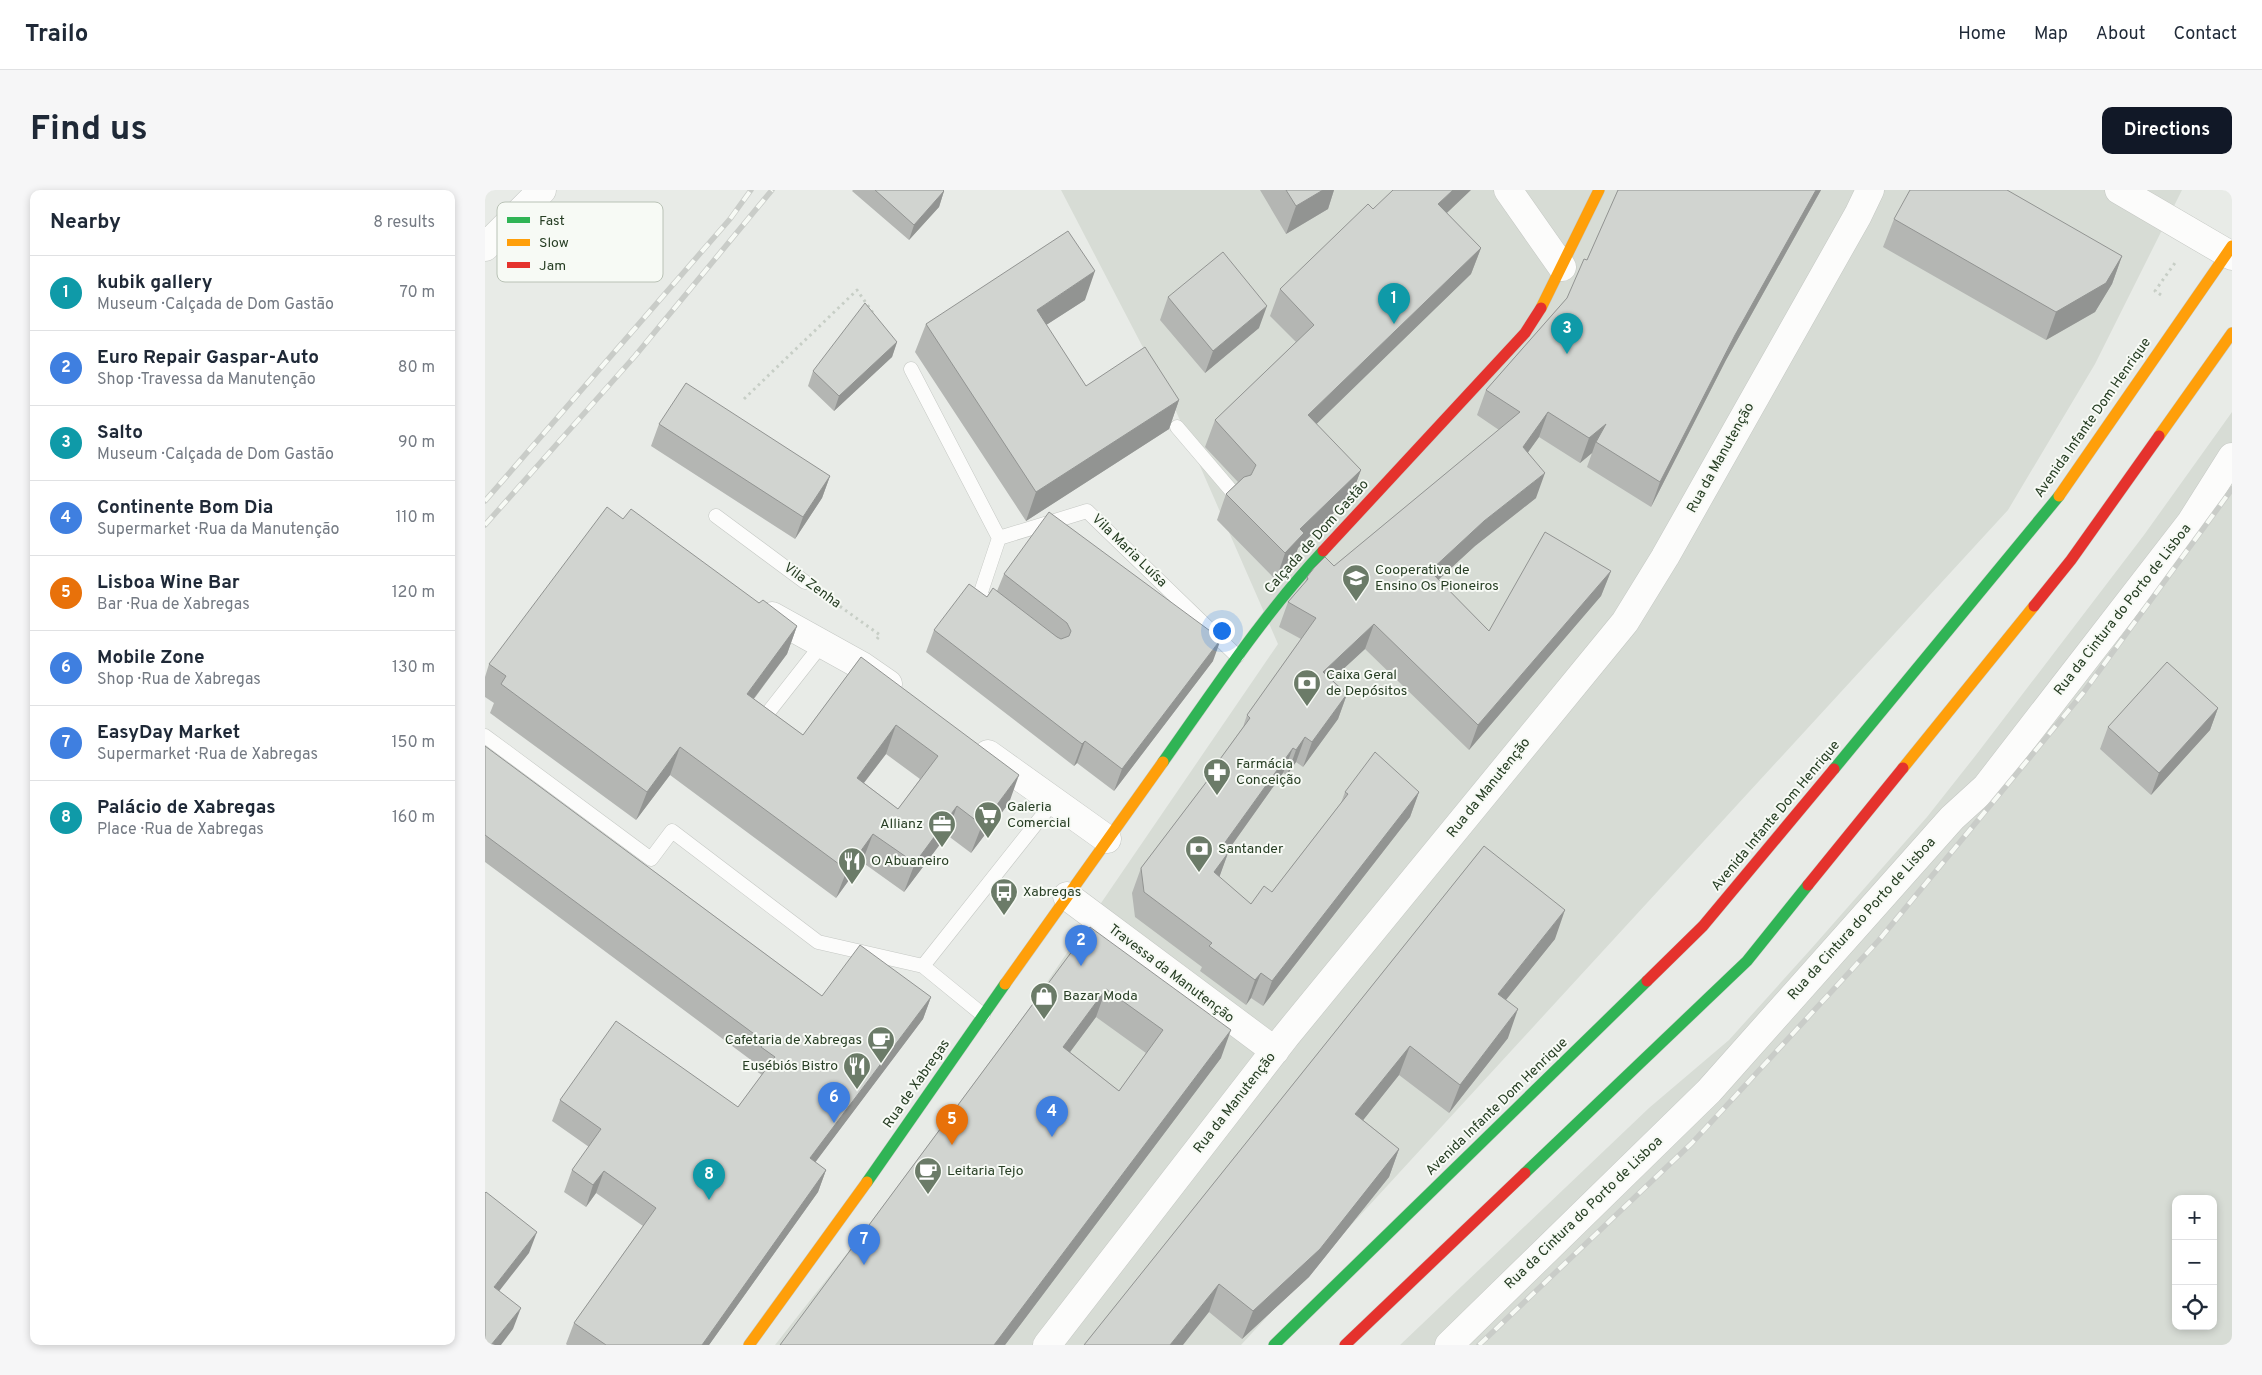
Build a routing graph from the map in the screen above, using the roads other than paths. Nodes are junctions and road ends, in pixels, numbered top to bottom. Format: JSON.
{"nodes":[{"id":1,"x":541,"y":190,"type":"edge"},
{"id":2,"x":1508,"y":190,"type":"edge"},
{"id":3,"x":1599,"y":190,"type":"edge"},
{"id":4,"x":1870,"y":190,"type":"edge"},
{"id":5,"x":2119,"y":190,"type":"edge"},
{"id":6,"x":529,"y":202,"type":"edge"},
{"id":7,"x":497,"y":235,"type":"edge"},
{"id":8,"x":485,"y":247,"type":"edge"},
{"id":9,"x":2230,"y":252,"type":"edge"},
{"id":10,"x":1562,"y":267,"type":"junction"},
{"id":11,"x":2232,"y":333,"type":"edge"},
{"id":12,"x":911,"y":369,"type":"dead end"},
{"id":13,"x":1177,"y":427,"type":"edge"},
{"id":14,"x":2232,"y":457,"type":"edge"},
{"id":15,"x":1235,"y":495,"type":"edge"},
{"id":16,"x":716,"y":516,"type":"dead end"},
{"id":17,"x":999,"y":538,"type":"junction"},
{"id":18,"x":805,"y":582,"type":"road end"},
{"id":19,"x":1003,"y":612,"type":"edge"},
{"id":20,"x":772,"y":616,"type":"edge"},
{"id":21,"x":822,"y":644,"type":"junction"},
{"id":22,"x":1237,"y":656,"type":"junction"},
{"id":23,"x":910,"y":699,"type":"edge"},
{"id":24,"x":767,"y":714,"type":"edge"},
{"id":25,"x":485,"y":736,"type":"edge"},
{"id":26,"x":966,"y":739,"type":"edge"},
{"id":27,"x":1055,"y":801,"type":"junction"},
{"id":28,"x":1107,"y":839,"type":"junction"},
{"id":29,"x":1067,"y":896,"type":"junction"},
{"id":30,"x":923,"y":966,"type":"junction"},
{"id":31,"x":983,"y":1015,"type":"junction"},
{"id":32,"x":1275,"y":1051,"type":"junction"},
{"id":33,"x":749,"y":1345,"type":"edge"},
{"id":34,"x":1047,"y":1345,"type":"edge"},
{"id":35,"x":1275,"y":1345,"type":"edge"},
{"id":36,"x":1345,"y":1345,"type":"edge"},
{"id":37,"x":1449,"y":1345,"type":"edge"}],
"edges":[{"from":1,"to":6,"type":"street"},
{"from":2,"to":10,"type":"street"},
{"from":3,"to":10,"type":"main road","name":"Calçada de Dom Gastão"},
{"from":4,"to":32,"type":"street","name":"Rua da Manutenção"},
{"from":5,"to":9,"type":"street"},
{"from":7,"to":8,"type":"street"},
{"from":9,"to":35,"type":"main road","name":"Avenida Infante Dom Henrique"},
{"from":10,"to":22,"type":"main road","name":"Calçada de Dom Gastão"},
{"from":11,"to":36,"type":"main road"},
{"from":12,"to":17,"type":"lane"},
{"from":13,"to":15,"type":"lane"},
{"from":14,"to":37,"type":"street","name":"Rua da Cintura do Porto de Lisboa"},
{"from":16,"to":18,"type":"lane","name":"Vila Zenha"},
{"from":17,"to":19,"type":"lane"},
{"from":17,"to":22,"type":"lane","name":"Vila Maria Luísa"},
{"from":20,"to":21,"type":"street"},
{"from":21,"to":23,"type":"street"},
{"from":21,"to":24,"type":"lane"},
{"from":22,"to":28,"type":"main road","name":"Calçada de Dom Gastão"},
{"from":25,"to":30,"type":"lane"},
{"from":26,"to":27,"type":"street"},
{"from":27,"to":28,"type":"street"},
{"from":27,"to":30,"type":"lane"},
{"from":28,"to":29,"type":"main road","name":"Rua de Xabregas"},
{"from":29,"to":31,"type":"main road","name":"Rua de Xabregas"},
{"from":29,"to":32,"type":"street","name":"Travessa da Manutenção"},
{"from":30,"to":31,"type":"lane"},
{"from":31,"to":33,"type":"main road","name":"Rua de Xabregas"},
{"from":32,"to":34,"type":"street","name":"Rua da Manutenção"}]}
